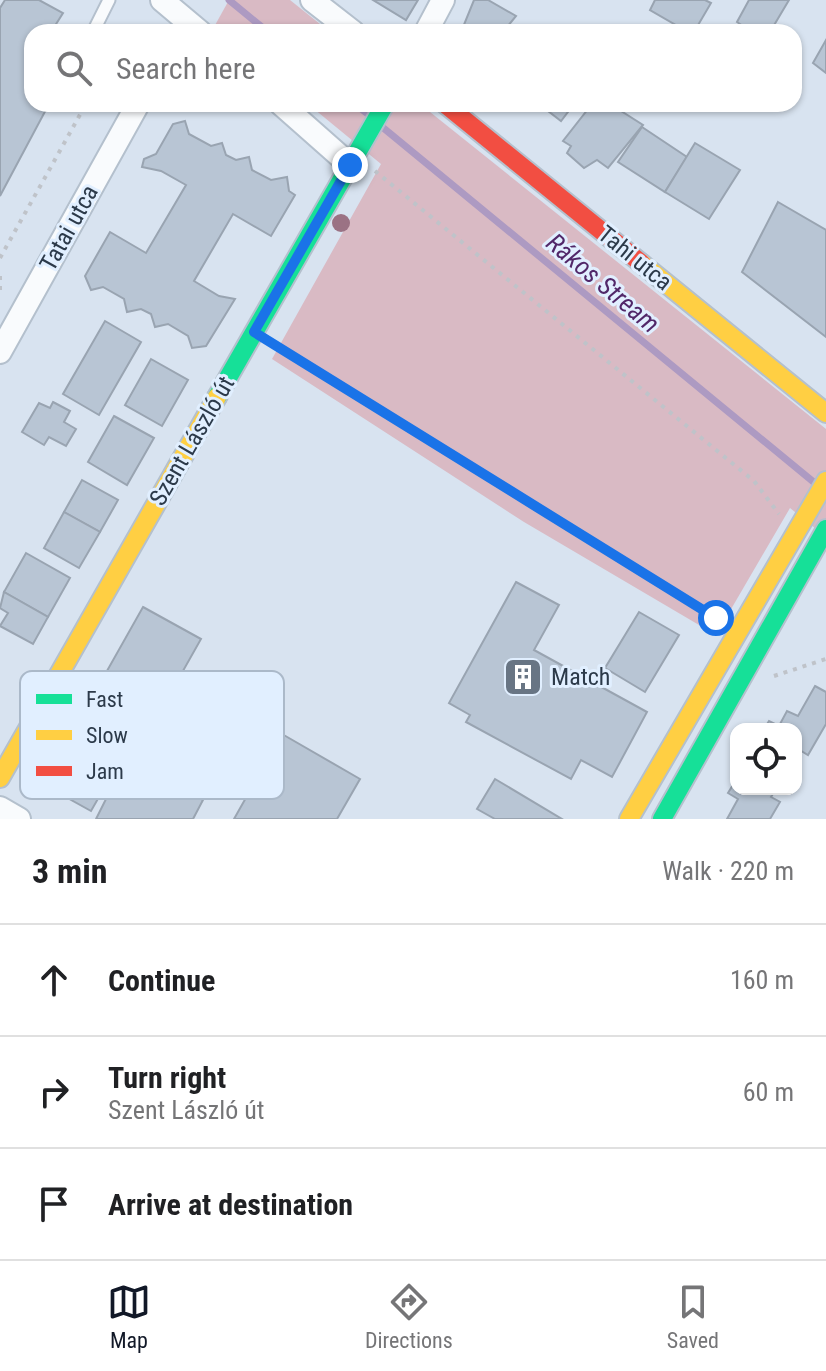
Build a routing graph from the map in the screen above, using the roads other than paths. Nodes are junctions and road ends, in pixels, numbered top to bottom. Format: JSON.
{"nodes":[{"id":1,"x":109,"y":0,"type":"edge"},
{"id":2,"x":162,"y":0,"type":"edge"},
{"id":3,"x":312,"y":0,"type":"edge"},
{"id":4,"x":443,"y":0,"type":"edge"},
{"id":5,"x":189,"y":21,"type":"edge"},
{"id":6,"x":97,"y":24,"type":"edge"},
{"id":7,"x":343,"y":24,"type":"edge"},
{"id":8,"x":430,"y":24,"type":"edge"},
{"id":9,"x":134,"y":112,"type":"edge"},
{"id":10,"x":291,"y":112,"type":"edge"},
{"id":11,"x":380,"y":112,"type":"edge"},
{"id":12,"x":455,"y":112,"type":"edge"},
{"id":13,"x":353,"y":160,"type":"junction"},
{"id":14,"x":0,"y":352,"type":"edge"},
{"id":15,"x":826,"y":413,"type":"edge"},
{"id":16,"x":826,"y":481,"type":"edge"},
{"id":17,"x":822,"y":537,"type":"edge"},
{"id":18,"x":61,"y":671,"type":"edge"},
{"id":19,"x":20,"y":743,"type":"edge"},
{"id":20,"x":0,"y":778,"type":"edge"},
{"id":21,"x":0,"y":808,"type":"edge"},
{"id":22,"x":19,"y":819,"type":"edge"},
{"id":23,"x":629,"y":819,"type":"edge"},
{"id":24,"x":662,"y":819,"type":"edge"}],
"edges":[{"from":1,"to":6,"type":"lane"},
{"from":2,"to":5,"type":"street"},
{"from":3,"to":7,"type":"street"},
{"from":4,"to":8,"type":"street"},
{"from":9,"to":14,"type":"street","name":"Tatai utca"},
{"from":10,"to":13,"type":"street"},
{"from":11,"to":13,"type":"street","name":"Szent László út"},
{"from":12,"to":15,"type":"street","name":"Tahi utca"},
{"from":13,"to":18,"type":"street","name":"Szent László út"},
{"from":16,"to":23,"type":"street"},
{"from":17,"to":24,"type":"street"},
{"from":19,"to":20,"type":"street","name":"Szent László út"},
{"from":21,"to":22,"type":"street"}]}
